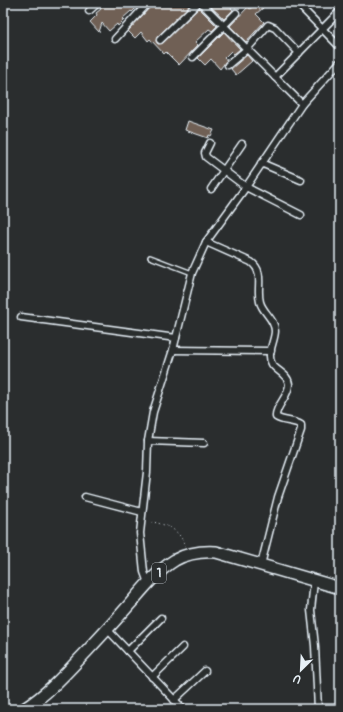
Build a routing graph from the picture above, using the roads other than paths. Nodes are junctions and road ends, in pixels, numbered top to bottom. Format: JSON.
{"nodes":[{"id":1,"x":98,"y":3,"type":"edge"},
{"id":2,"x":148,"y":3,"type":"edge"},
{"id":3,"x":199,"y":3,"type":"edge"},
{"id":4,"x":297,"y":3,"type":"edge"},
{"id":5,"x":89,"y":11,"type":"dead end"},
{"id":6,"x":340,"y":11,"type":"edge"},
{"id":7,"x":236,"y":13,"type":"dead end"},
{"id":8,"x":223,"y":25,"type":"junction"},
{"id":9,"x":323,"y":29,"type":"junction"},
{"id":10,"x":115,"y":39,"type":"dead end"},
{"id":11,"x":160,"y":40,"type":"dead end"},
{"id":12,"x":340,"y":47,"type":"edge"},
{"id":13,"x":247,"y":49,"type":"junction"},
{"id":14,"x":299,"y":53,"type":"junction"},
{"id":15,"x":193,"y":57,"type":"dead end"},
{"id":16,"x":340,"y":62,"type":"edge"},
{"id":17,"x":228,"y":65,"type":"dead end"},
{"id":18,"x":275,"y":77,"type":"junction"},
{"id":19,"x":302,"y":104,"type":"junction"},
{"id":20,"x":210,"y":143,"type":"dead end"},
{"id":21,"x":242,"y":144,"type":"dead end"},
{"id":22,"x":261,"y":163,"type":"junction"},
{"id":23,"x":224,"y":170,"type":"junction"},
{"id":24,"x":301,"y":180,"type":"dead end"},
{"id":25,"x":246,"y":187,"type":"junction"},
{"id":26,"x":211,"y":189,"type":"dead end"},
{"id":27,"x":301,"y":216,"type":"dead end"},
{"id":28,"x":206,"y":242,"type":"junction"},
{"id":29,"x":150,"y":257,"type":"dead end"},
{"id":30,"x":192,"y":273,"type":"junction"},
{"id":31,"x":21,"y":317,"type":"dead end"},
{"id":32,"x":176,"y":338,"type":"junction"},
{"id":33,"x":173,"y":350,"type":"junction"},
{"id":34,"x":271,"y":351,"type":"junction"},
{"id":35,"x":148,"y":441,"type":"junction"},
{"id":36,"x":204,"y":443,"type":"dead end"},
{"id":37,"x":85,"y":497,"type":"dead end"},
{"id":38,"x":142,"y":512,"type":"junction"},
{"id":39,"x":261,"y":565,"type":"junction"},
{"id":40,"x":314,"y":581,"type":"junction"},
{"id":41,"x":148,"y":583,"type":"junction"},
{"id":42,"x":340,"y":588,"type":"edge"},
{"id":43,"x":161,"y":618,"type":"dead end"},
{"id":44,"x":107,"y":629,"type":"junction"},
{"id":45,"x":183,"y":647,"type":"dead end"},
{"id":46,"x":128,"y":651,"type":"junction"},
{"id":47,"x":205,"y":671,"type":"dead end"},
{"id":48,"x":152,"y":677,"type":"junction"},
{"id":49,"x":174,"y":700,"type":"junction"},
{"id":50,"x":24,"y":709,"type":"edge"},
{"id":51,"x":183,"y":709,"type":"edge"},
{"id":52,"x":318,"y":709,"type":"edge"}],
"edges":[{"from":1,"to":5,"type":"street"},
{"from":2,"to":10,"type":"street"},
{"from":3,"to":8,"type":"street"},
{"from":3,"to":11,"type":"street"},
{"from":4,"to":9,"type":"street"},
{"from":6,"to":9,"type":"street"},
{"from":7,"to":8,"type":"street"},
{"from":8,"to":13,"type":"street"},
{"from":8,"to":15,"type":"street"},
{"from":9,"to":12,"type":"street"},
{"from":9,"to":14,"type":"street"},
{"from":13,"to":14,"type":"street"},
{"from":13,"to":17,"type":"street"},
{"from":13,"to":18,"type":"street"},
{"from":14,"to":18,"type":"street"},
{"from":16,"to":19,"type":"street"},
{"from":18,"to":19,"type":"street"},
{"from":19,"to":22,"type":"street"},
{"from":20,"to":23,"type":"street"},
{"from":21,"to":23,"type":"street"},
{"from":22,"to":24,"type":"street"},
{"from":22,"to":25,"type":"street"},
{"from":23,"to":25,"type":"street"},
{"from":23,"to":26,"type":"street"},
{"from":25,"to":27,"type":"street"},
{"from":25,"to":28,"type":"street"},
{"from":28,"to":30,"type":"street"},
{"from":28,"to":34,"type":"street"},
{"from":29,"to":30,"type":"lane"},
{"from":30,"to":32,"type":"street"},
{"from":31,"to":32,"type":"street"},
{"from":32,"to":33,"type":"street"},
{"from":33,"to":34,"type":"street"},
{"from":33,"to":35,"type":"street"},
{"from":34,"to":39,"type":"street"},
{"from":35,"to":36,"type":"street"},
{"from":35,"to":38,"type":"street"},
{"from":37,"to":38,"type":"street"},
{"from":38,"to":41,"type":"street"},
{"from":39,"to":40,"type":"highway","number":"1"},
{"from":39,"to":41,"type":"highway","number":"1"},
{"from":40,"to":42,"type":"highway","number":"1"},
{"from":40,"to":52,"type":"street"},
{"from":41,"to":44,"type":"highway","number":"1"},
{"from":43,"to":46,"type":"street"},
{"from":44,"to":46,"type":"street"},
{"from":44,"to":50,"type":"highway","number":"1"},
{"from":45,"to":48,"type":"street"},
{"from":46,"to":48,"type":"street"},
{"from":47,"to":49,"type":"street"},
{"from":48,"to":49,"type":"street"},
{"from":49,"to":51,"type":"street"}]}
